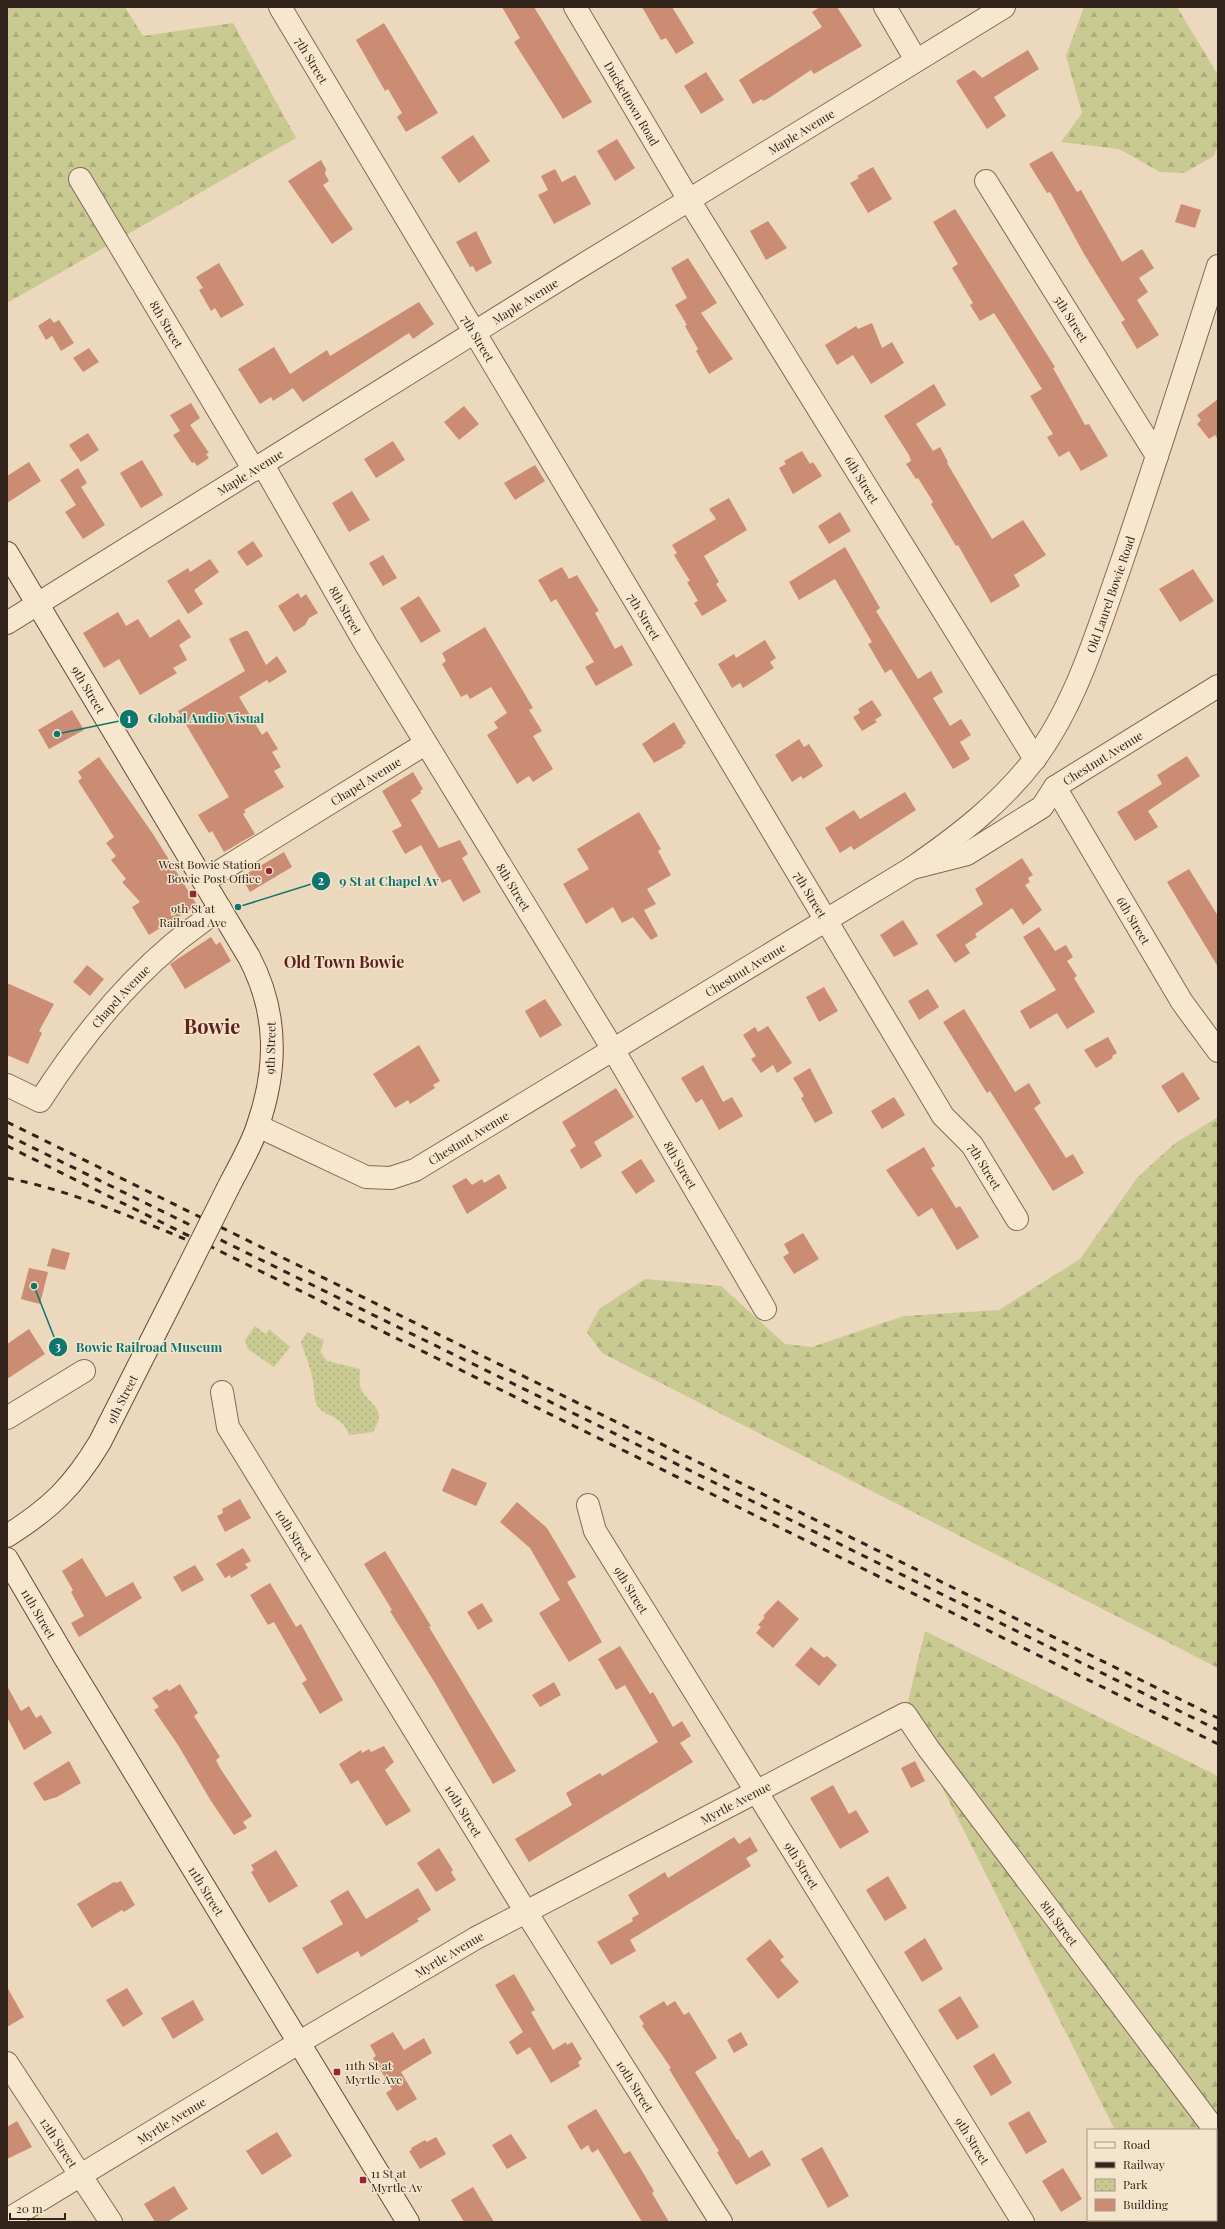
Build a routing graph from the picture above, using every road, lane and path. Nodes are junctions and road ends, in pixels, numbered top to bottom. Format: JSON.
{"nodes":[{"id":1,"x":280,"y":7,"type":"edge"},
{"id":2,"x":575,"y":7,"type":"edge"},
{"id":3,"x":885,"y":7,"type":"edge"},
{"id":4,"x":1004,"y":7,"type":"edge"},
{"id":5,"x":916,"y":60,"type":"junction"},
{"id":6,"x":80,"y":179,"type":"dead end"},
{"id":7,"x":986,"y":181,"type":"dead end"},
{"id":8,"x":689,"y":200,"type":"junction"},
{"id":9,"x":1218,"y":266,"type":"edge"},
{"id":10,"x":475,"y":333,"type":"junction"},
{"id":11,"x":1157,"y":456,"type":"junction"},
{"id":12,"x":259,"y":467,"type":"junction"},
{"id":13,"x":7,"y":553,"type":"edge"},
{"id":14,"x":39,"y":605,"type":"junction"},
{"id":15,"x":7,"y":623,"type":"edge"},
{"id":16,"x":1218,"y":686,"type":"edge"},
{"id":17,"x":425,"y":744,"type":"junction"},
{"id":18,"x":1034,"y":759,"type":"junction"},
{"id":19,"x":1055,"y":787,"type":"junction"},
{"id":20,"x":912,"y":868,"type":"junction"},
{"id":21,"x":204,"y":881,"type":"junction"},
{"id":22,"x":220,"y":908,"type":"junction"},
{"id":23,"x":825,"y":921,"type":"junction"},
{"id":24,"x":614,"y":1051,"type":"junction"},
{"id":25,"x":1218,"y":1051,"type":"edge"},
{"id":26,"x":7,"y":1085,"type":"edge"},
{"id":27,"x":258,"y":1126,"type":"junction"},
{"id":28,"x":1017,"y":1219,"type":"dead end"},
{"id":29,"x":766,"y":1309,"type":"dead end"},
{"id":30,"x":84,"y":1371,"type":"dead end"},
{"id":31,"x":222,"y":1392,"type":"dead end"},
{"id":32,"x":7,"y":1418,"type":"edge"},
{"id":33,"x":588,"y":1505,"type":"dead end"},
{"id":34,"x":7,"y":1536,"type":"edge"},
{"id":35,"x":7,"y":1559,"type":"edge"},
{"id":36,"x":905,"y":1714,"type":"joint"},
{"id":37,"x":756,"y":1792,"type":"junction"},
{"id":38,"x":526,"y":1912,"type":"junction"},
{"id":39,"x":300,"y":2042,"type":"junction"},
{"id":40,"x":7,"y":2063,"type":"edge"},
{"id":41,"x":1214,"y":2129,"type":"edge"},
{"id":42,"x":81,"y":2175,"type":"junction"},
{"id":43,"x":7,"y":2220,"type":"edge"},
{"id":44,"x":111,"y":2222,"type":"edge"},
{"id":45,"x":408,"y":2222,"type":"edge"},
{"id":46,"x":722,"y":2222,"type":"edge"},
{"id":47,"x":1023,"y":2222,"type":"edge"}],
"edges":[{"from":1,"to":10,"type":"street","name":"7th Street"},
{"from":2,"to":8,"type":"street","name":"Duckettown Road"},
{"from":3,"to":5,"type":"street"},
{"from":4,"to":5,"type":"street","name":"Maple Avenue"},
{"from":5,"to":8,"type":"street","name":"Maple Avenue"},
{"from":6,"to":12,"type":"street","name":"8th Street"},
{"from":7,"to":11,"type":"street","name":"5th Street"},
{"from":8,"to":10,"type":"street","name":"Maple Avenue"},
{"from":8,"to":18,"type":"street","name":"6th Street"},
{"from":9,"to":11,"type":"street","name":"Old Laurel Bowie Road"},
{"from":10,"to":12,"type":"street","name":"Maple Avenue"},
{"from":10,"to":23,"type":"street","name":"7th Street"},
{"from":11,"to":18,"type":"street","name":"Old Laurel Bowie Road"},
{"from":12,"to":14,"type":"street","name":"Maple Avenue"},
{"from":12,"to":17,"type":"street","name":"8th Street"},
{"from":13,"to":14,"type":"street","name":"9th Street"},
{"from":14,"to":15,"type":"street","name":"Maple Avenue"},
{"from":14,"to":21,"type":"street","name":"9th Street"},
{"from":16,"to":19,"type":"street","name":"Chestnut Avenue"},
{"from":17,"to":21,"type":"street","name":"Chapel Avenue"},
{"from":17,"to":24,"type":"street","name":"8th Street"},
{"from":18,"to":20,"type":"street","name":"Old Laurel Bowie Road"},
{"from":19,"to":20,"type":"street","name":"Chestnut Avenue"},
{"from":19,"to":25,"type":"street","name":"6th Street"},
{"from":20,"to":23,"type":"street","name":"Chestnut Avenue"},
{"from":21,"to":22,"type":"street","name":"9th Street"},
{"from":22,"to":26,"type":"street","name":"Chapel Avenue"},
{"from":22,"to":27,"type":"street","name":"9th Street"},
{"from":23,"to":24,"type":"street","name":"Chestnut Avenue"},
{"from":23,"to":28,"type":"street","name":"7th Street"},
{"from":24,"to":27,"type":"street","name":"Chestnut Avenue"},
{"from":24,"to":29,"type":"street","name":"8th Street"},
{"from":27,"to":34,"type":"street","name":"9th Street","bridge":true},
{"from":30,"to":32,"type":"street"},
{"from":31,"to":38,"type":"street","name":"10th Street"},
{"from":33,"to":37,"type":"street","name":"9th Street"},
{"from":35,"to":39,"type":"street","name":"11th Street"},
{"from":36,"to":37,"type":"street","name":"Myrtle Avenue"},
{"from":36,"to":41,"type":"street","name":"8th Street"},
{"from":37,"to":38,"type":"street","name":"Myrtle Avenue"},
{"from":37,"to":47,"type":"street","name":"9th Street"},
{"from":38,"to":39,"type":"street","name":"Myrtle Avenue"},
{"from":38,"to":46,"type":"street","name":"10th Street"},
{"from":39,"to":42,"type":"street","name":"Myrtle Avenue"},
{"from":39,"to":45,"type":"street","name":"11th Street"},
{"from":40,"to":42,"type":"street","name":"12th Street"},
{"from":42,"to":43,"type":"street","name":"Myrtle Avenue"},
{"from":42,"to":44,"type":"street","name":"12th Street"}]}
